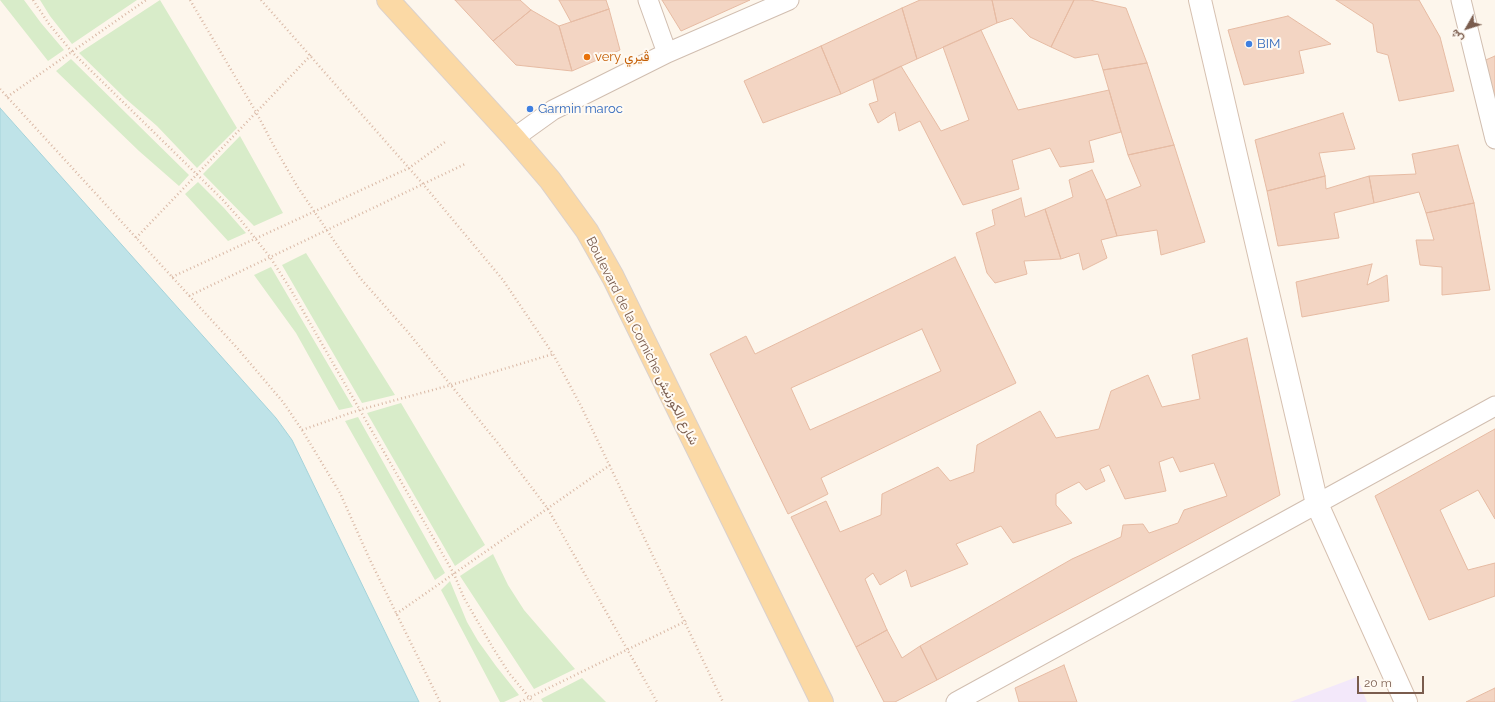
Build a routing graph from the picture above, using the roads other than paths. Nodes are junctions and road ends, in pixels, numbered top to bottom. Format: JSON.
{"nodes":[{"id":1,"x":388,"y":0,"type":"edge"},
{"id":2,"x":648,"y":0,"type":"edge"},
{"id":3,"x":789,"y":0,"type":"edge"},
{"id":4,"x":1200,"y":0,"type":"edge"},
{"id":5,"x":1461,"y":0,"type":"edge"},
{"id":6,"x":667,"y":53,"type":"junction"},
{"id":7,"x":514,"y":138,"type":"junction"},
{"id":8,"x":1495,"y":139,"type":"edge"},
{"id":9,"x":1495,"y":406,"type":"edge"},
{"id":10,"x":1317,"y":504,"type":"junction"},
{"id":11,"x":822,"y":702,"type":"edge"},
{"id":12,"x":956,"y":702,"type":"edge"},
{"id":13,"x":1406,"y":702,"type":"edge"}],
"edges":[{"from":1,"to":7,"type":"main road","name":"Boulevard de la Corniche شارع الكورنيش"},
{"from":2,"to":6,"type":"street"},
{"from":3,"to":6,"type":"street"},
{"from":4,"to":10,"type":"street"},
{"from":5,"to":8,"type":"street"},
{"from":6,"to":7,"type":"street"},
{"from":7,"to":11,"type":"main road","name":"Boulevard de la Corniche شارع الكورنيش"},
{"from":9,"to":10,"type":"street"},
{"from":10,"to":12,"type":"street"},
{"from":10,"to":13,"type":"street"}]}
